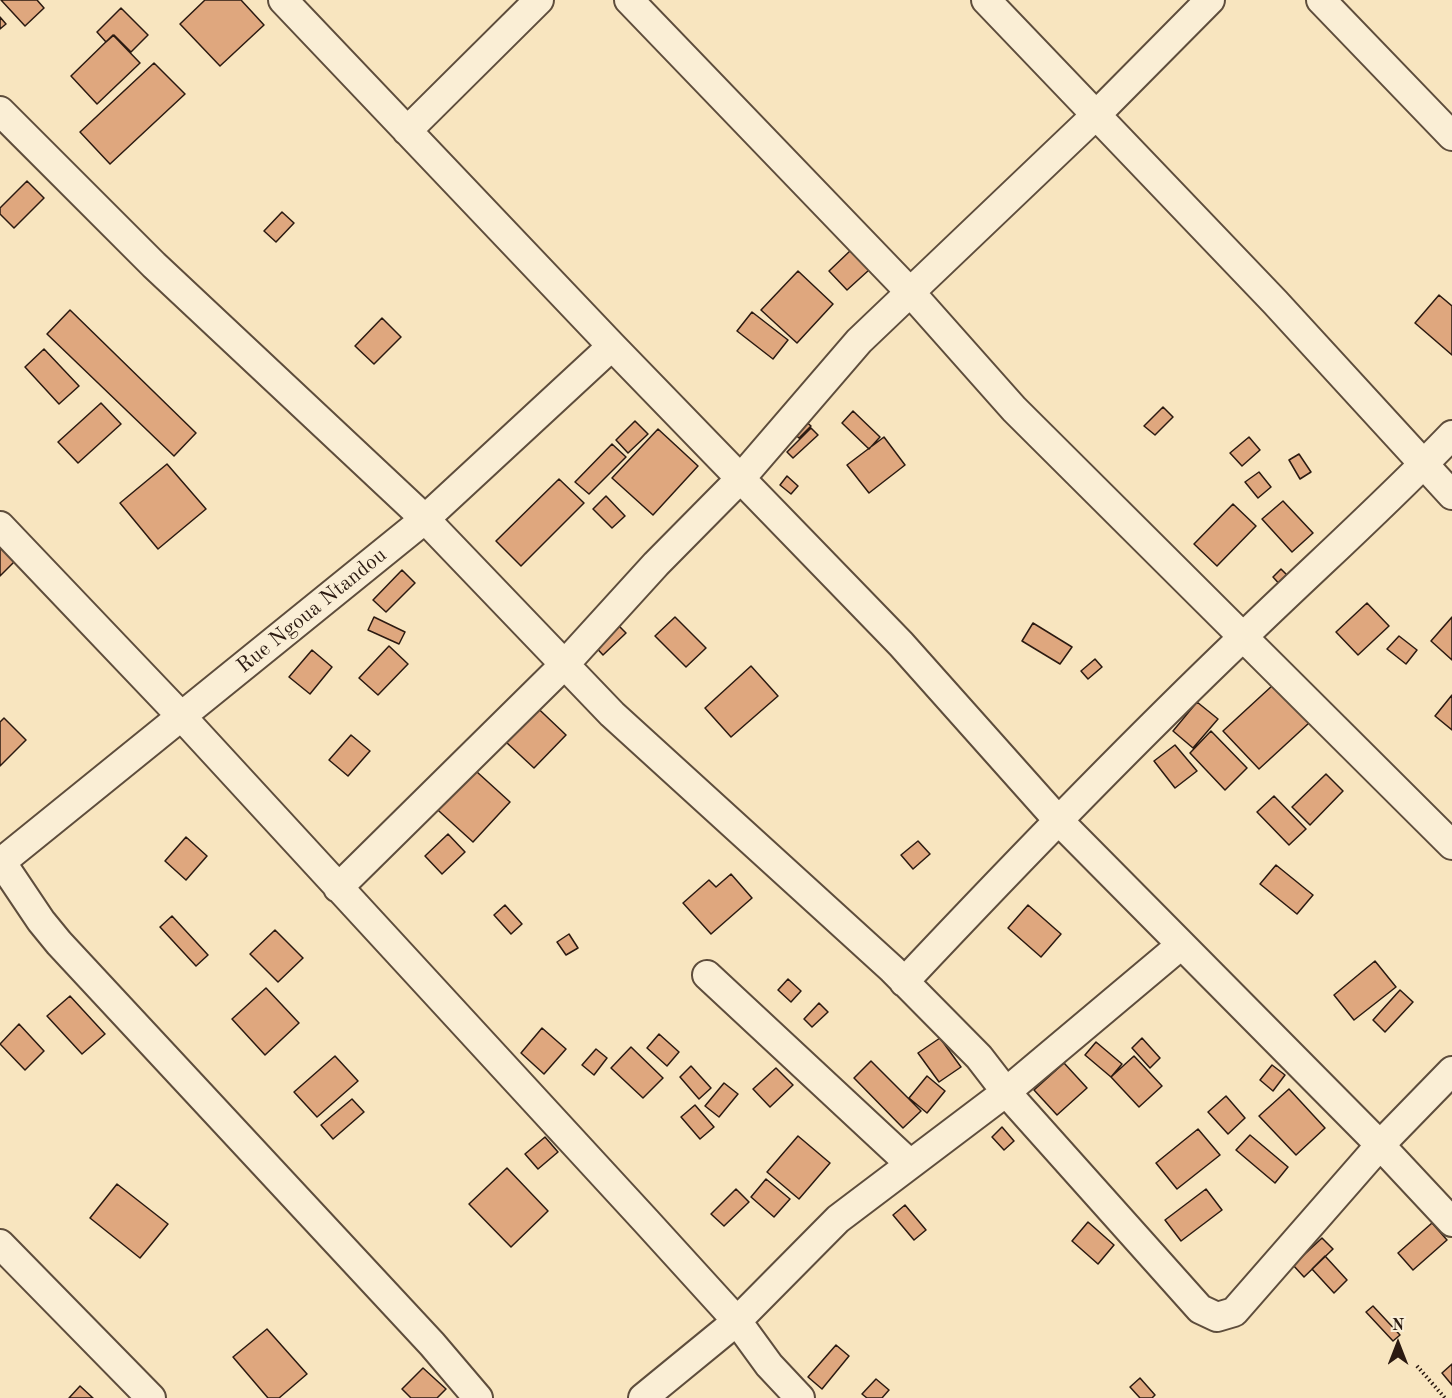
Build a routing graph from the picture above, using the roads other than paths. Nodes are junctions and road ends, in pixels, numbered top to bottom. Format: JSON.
{"nodes":[{"id":1,"x":283,"y":0,"type":"edge"},
{"id":2,"x":539,"y":0,"type":"edge"},
{"id":3,"x":629,"y":0,"type":"edge"},
{"id":4,"x":987,"y":0,"type":"edge"},
{"id":5,"x":1210,"y":0,"type":"edge"},
{"id":6,"x":1321,"y":0,"type":"edge"},
{"id":7,"x":0,"y":111,"type":"edge"},
{"id":8,"x":1096,"y":115,"type":"junction"},
{"id":9,"x":407,"y":130,"type":"junction"},
{"id":10,"x":1452,"y":136,"type":"edge"},
{"id":11,"x":911,"y":293,"type":"junction"},
{"id":12,"x":612,"y":345,"type":"junction"},
{"id":13,"x":1452,"y":435,"type":"edge"},
{"id":14,"x":1424,"y":465,"type":"junction"},
{"id":15,"x":741,"y":478,"type":"junction"},
{"id":16,"x":1452,"y":495,"type":"edge"},
{"id":17,"x":425,"y":519,"type":"junction"},
{"id":18,"x":0,"y":526,"type":"edge"},
{"id":19,"x":1244,"y":636,"type":"junction"},
{"id":20,"x":565,"y":664,"type":"junction"},
{"id":21,"x":182,"y":717,"type":"junction"},
{"id":22,"x":1058,"y":819,"type":"junction"},
{"id":23,"x":1452,"y":845,"type":"edge"},
{"id":24,"x":0,"y":862,"type":"edge"},
{"id":25,"x":338,"y":888,"type":"junction"},
{"id":26,"x":1180,"y":945,"type":"junction"},
{"id":27,"x":707,"y":975,"type":"dead end"},
{"id":28,"x":904,"y":982,"type":"junction"},
{"id":29,"x":1452,"y":1071,"type":"edge"},
{"id":30,"x":1006,"y":1092,"type":"junction"},
{"id":31,"x":1380,"y":1144,"type":"junction"},
{"id":32,"x":909,"y":1163,"type":"junction"},
{"id":33,"x":1452,"y":1222,"type":"edge"},
{"id":34,"x":0,"y":1244,"type":"edge"},
{"id":35,"x":736,"y":1321,"type":"junction"},
{"id":36,"x":152,"y":1398,"type":"edge"},
{"id":37,"x":478,"y":1398,"type":"edge"},
{"id":38,"x":643,"y":1398,"type":"edge"},
{"id":39,"x":800,"y":1398,"type":"edge"}],
"edges":[{"from":1,"to":9,"type":"street"},
{"from":2,"to":9,"type":"street"},
{"from":3,"to":11,"type":"street"},
{"from":4,"to":8,"type":"street"},
{"from":5,"to":8,"type":"street"},
{"from":6,"to":10,"type":"street"},
{"from":7,"to":17,"type":"street"},
{"from":8,"to":11,"type":"street"},
{"from":8,"to":14,"type":"street"},
{"from":9,"to":12,"type":"street"},
{"from":11,"to":15,"type":"street"},
{"from":11,"to":19,"type":"street"},
{"from":12,"to":15,"type":"street"},
{"from":12,"to":17,"type":"street","name":"Rue Ngoua Ntandou"},
{"from":13,"to":14,"type":"street"},
{"from":14,"to":16,"type":"street"},
{"from":14,"to":19,"type":"street"},
{"from":15,"to":20,"type":"street"},
{"from":15,"to":22,"type":"street"},
{"from":17,"to":20,"type":"street"},
{"from":17,"to":21,"type":"street","name":"Rue Ngoua Ntandou"},
{"from":18,"to":21,"type":"street"},
{"from":19,"to":22,"type":"street"},
{"from":19,"to":23,"type":"street"},
{"from":20,"to":25,"type":"street"},
{"from":20,"to":28,"type":"street"},
{"from":21,"to":24,"type":"street","name":"Rue Ngoua Ntandou"},
{"from":21,"to":25,"type":"street"},
{"from":22,"to":26,"type":"street"},
{"from":22,"to":28,"type":"street"},
{"from":24,"to":37,"type":"street"},
{"from":25,"to":35,"type":"street"},
{"from":26,"to":30,"type":"street"},
{"from":26,"to":31,"type":"street"},
{"from":27,"to":32,"type":"street"},
{"from":28,"to":30,"type":"street"},
{"from":29,"to":31,"type":"street"},
{"from":30,"to":31,"type":"street"},
{"from":30,"to":32,"type":"street"},
{"from":31,"to":33,"type":"street"},
{"from":32,"to":35,"type":"street"},
{"from":34,"to":36,"type":"street"},
{"from":35,"to":38,"type":"street"},
{"from":35,"to":39,"type":"street"}]}
